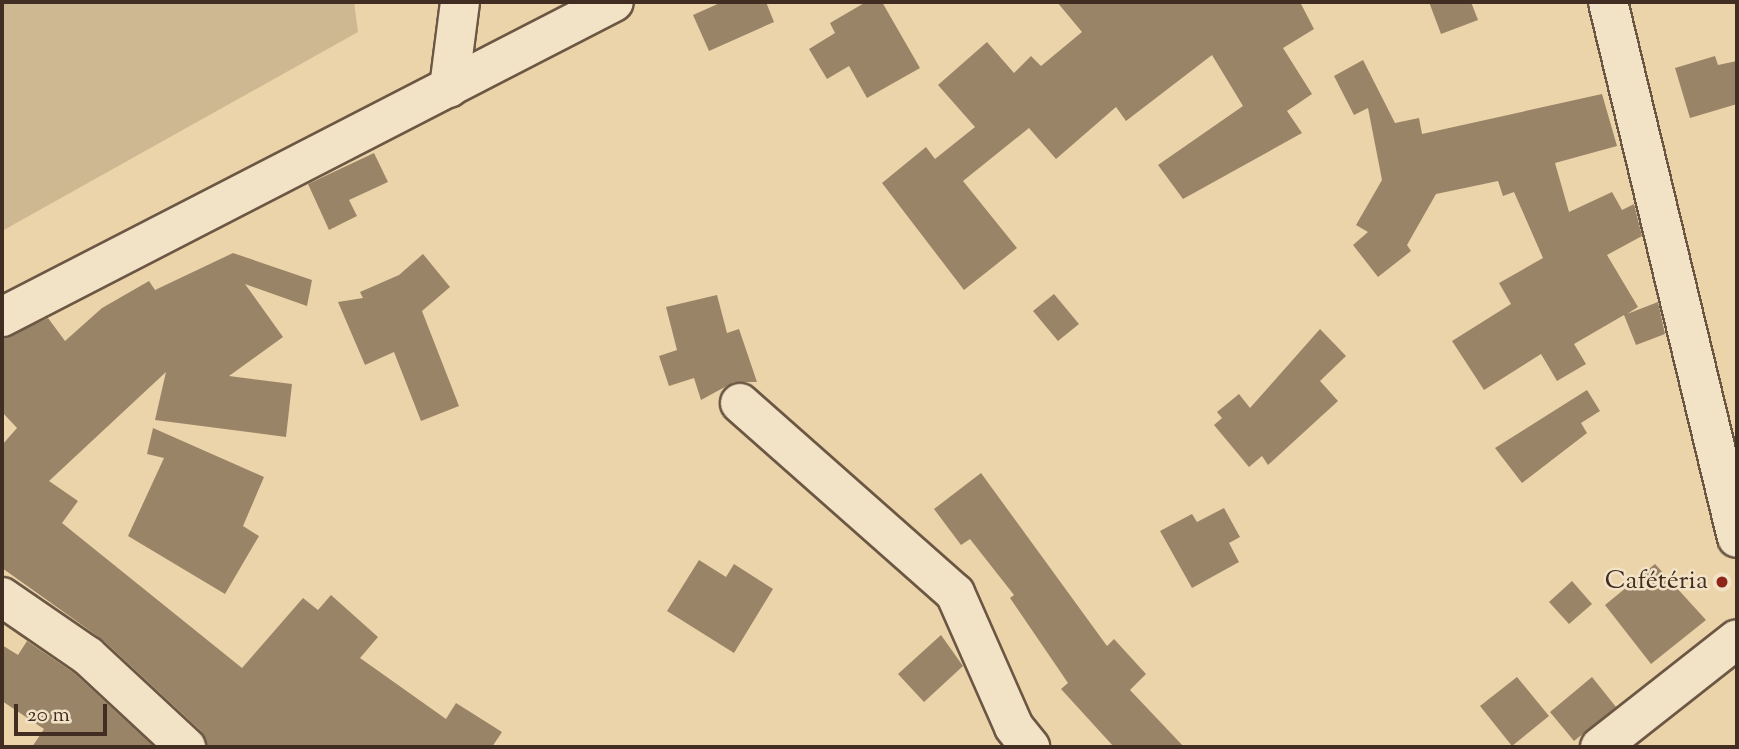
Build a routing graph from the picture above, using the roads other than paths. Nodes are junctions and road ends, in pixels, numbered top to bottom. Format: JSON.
{"nodes":[{"id":1,"x":460,"y":2,"type":"edge"},
{"id":2,"x":614,"y":2,"type":"edge"},
{"id":3,"x":1608,"y":2,"type":"edge"},
{"id":4,"x":449,"y":88,"type":"junction"},
{"id":5,"x":2,"y":317,"type":"edge"},
{"id":6,"x":740,"y":404,"type":"dead end"},
{"id":7,"x":1737,"y":538,"type":"edge"},
{"id":8,"x":2,"y":597,"type":"edge"},
{"id":9,"x":1737,"y":639,"type":"edge"},
{"id":10,"x":186,"y":747,"type":"edge"},
{"id":11,"x":1030,"y":747,"type":"edge"},
{"id":12,"x":1600,"y":747,"type":"edge"}],
"edges":[{"from":1,"to":4,"type":"street"},
{"from":2,"to":4,"type":"street"},
{"from":3,"to":7,"type":"street"},
{"from":4,"to":5,"type":"street"},
{"from":6,"to":11,"type":"street"},
{"from":8,"to":10,"type":"street"},
{"from":9,"to":12,"type":"street"}]}
